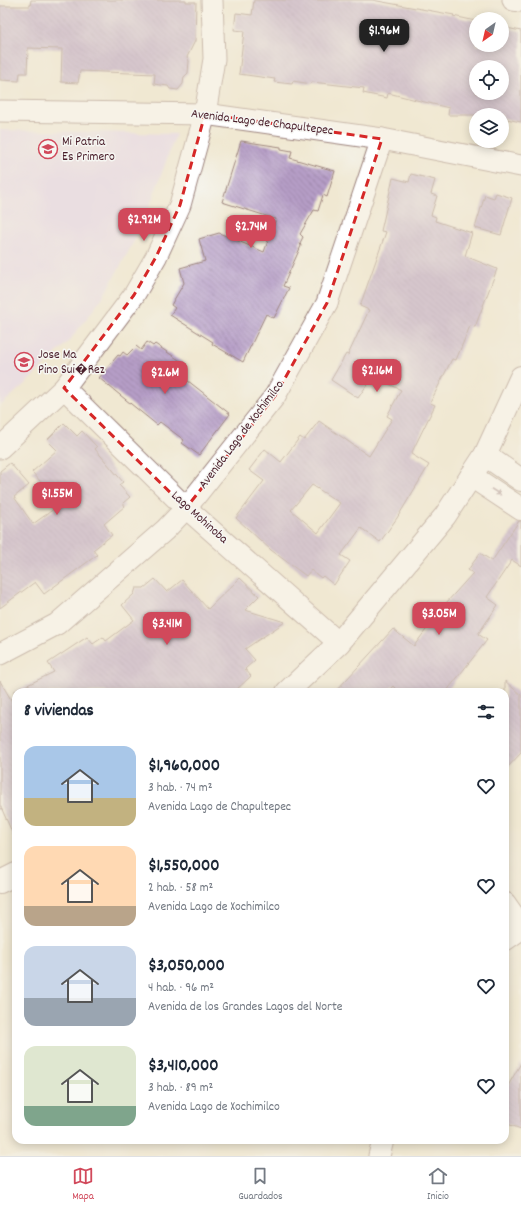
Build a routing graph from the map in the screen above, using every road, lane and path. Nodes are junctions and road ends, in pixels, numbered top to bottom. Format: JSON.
{"nodes":[{"id":1,"x":212,"y":0,"type":"edge"},
{"id":2,"x":513,"y":0,"type":"edge"},
{"id":3,"x":521,"y":1,"type":"edge"},
{"id":4,"x":0,"y":111,"type":"edge"},
{"id":5,"x":205,"y":114,"type":"junction"},
{"id":6,"x":382,"y":139,"type":"junction"},
{"id":7,"x":521,"y":166,"type":"edge"},
{"id":8,"x":521,"y":377,"type":"edge"},
{"id":9,"x":64,"y":388,"type":"junction"},
{"id":10,"x":0,"y":448,"type":"edge"},
{"id":11,"x":485,"y":455,"type":"junction"},
{"id":12,"x":471,"y":476,"type":"junction"},
{"id":13,"x":521,"y":480,"type":"edge"},
{"id":14,"x":186,"y":508,"type":"junction"},
{"id":15,"x":521,"y":509,"type":"edge"},
{"id":16,"x":339,"y":643,"type":"junction"},
{"id":17,"x":0,"y":654,"type":"edge"},
{"id":18,"x":291,"y":688,"type":"edge"},
{"id":19,"x":12,"y":876,"type":"edge"},
{"id":20,"x":0,"y":882,"type":"edge"},
{"id":21,"x":509,"y":909,"type":"edge"},
{"id":22,"x":521,"y":926,"type":"edge"},
{"id":23,"x":521,"y":929,"type":"edge"},
{"id":24,"x":509,"y":937,"type":"edge"},
{"id":25,"x":382,"y":1144,"type":"edge"},
{"id":26,"x":379,"y":1156,"type":"edge"}],
"edges":[{"from":1,"to":5,"type":"street"},
{"from":2,"to":3,"type":"street"},
{"from":4,"to":5,"type":"street","name":"Avenida Lago de Chapultepec"},
{"from":5,"to":6,"type":"street","name":"Avenida Lago de Chapultepec"},
{"from":5,"to":9,"type":"street"},
{"from":6,"to":7,"type":"street","name":"Avenida Lago de Chapultepec"},
{"from":6,"to":14,"type":"street","name":"Avenida Lago de Xochimilco"},
{"from":8,"to":11,"type":"street"},
{"from":9,"to":10,"type":"street"},
{"from":9,"to":14,"type":"street","name":"Lago Mohinoba"},
{"from":11,"to":12,"type":"street"},
{"from":11,"to":13,"type":"street"},
{"from":12,"to":15,"type":"street","one_way":true},
{"from":12,"to":16,"type":"street"},
{"from":14,"to":16,"type":"street","name":"Lago Mohinoba"},
{"from":14,"to":17,"type":"street","name":"Avenida Lago de Xochimilco"},
{"from":16,"to":18,"type":"street"},
{"from":19,"to":20,"type":"street"},
{"from":21,"to":22,"type":"street"},
{"from":23,"to":24,"type":"street"},
{"from":25,"to":26,"type":"street"}]}
